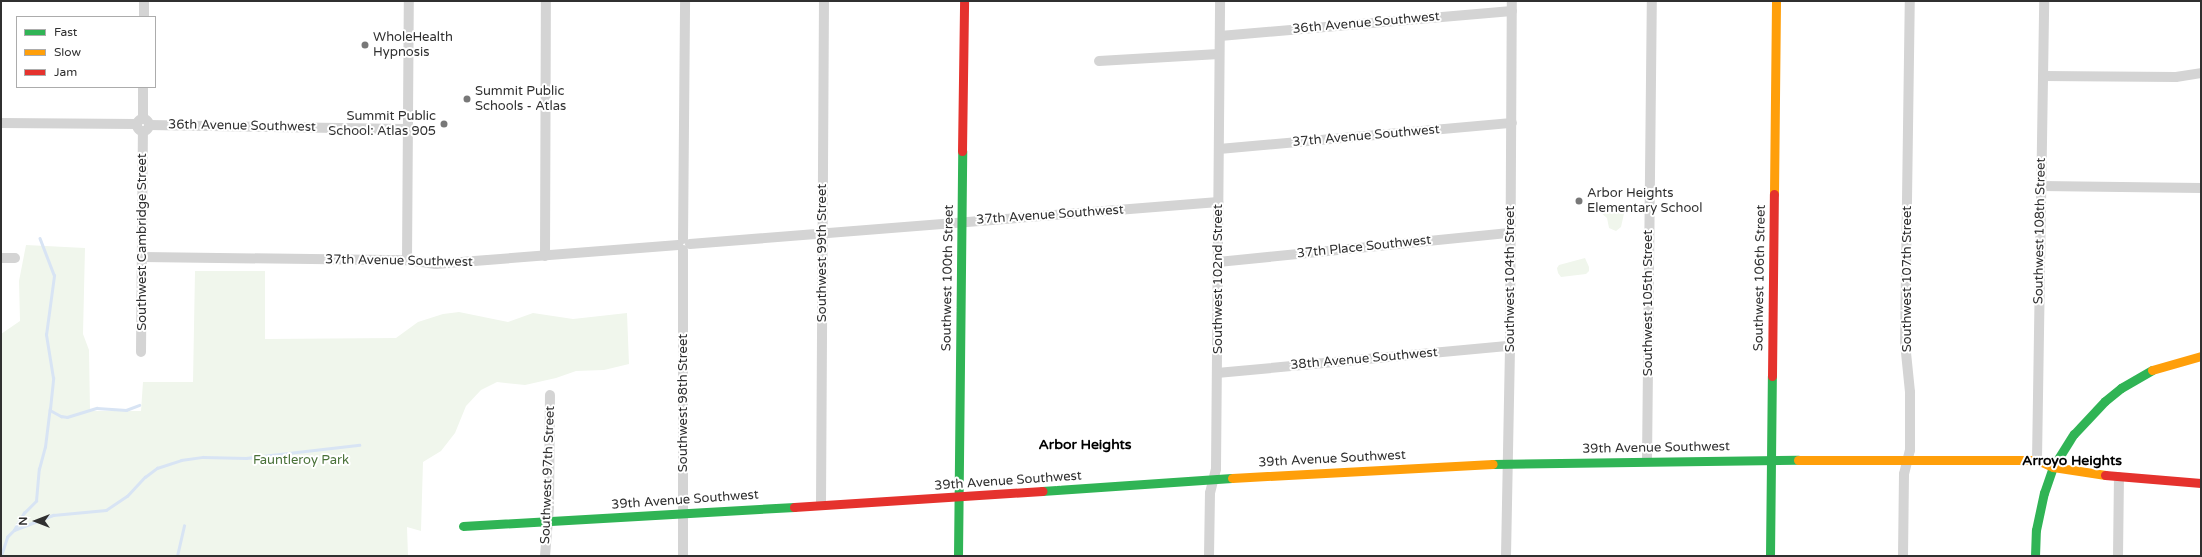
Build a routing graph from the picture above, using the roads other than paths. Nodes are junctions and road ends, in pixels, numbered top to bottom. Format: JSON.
{"nodes":[{"id":1,"x":144,"y":1,"type":"edge"},
{"id":2,"x":409,"y":1,"type":"edge"},
{"id":3,"x":546,"y":1,"type":"edge"},
{"id":4,"x":685,"y":1,"type":"edge"},
{"id":5,"x":824,"y":1,"type":"edge"},
{"id":6,"x":964,"y":1,"type":"edge"},
{"id":7,"x":1220,"y":1,"type":"edge"},
{"id":8,"x":1652,"y":1,"type":"edge"},
{"id":9,"x":1776,"y":1,"type":"edge"},
{"id":10,"x":1910,"y":1,"type":"edge"},
{"id":11,"x":2044,"y":1,"type":"edge"},
{"id":12,"x":1512,"y":6,"type":"edge"},
{"id":13,"x":144,"y":16,"type":"edge"},
{"id":14,"x":1220,"y":36,"type":"junction"},
{"id":15,"x":1219,"y":54,"type":"junction"},
{"id":16,"x":1099,"y":61,"type":"dead end"},
{"id":17,"x":2201,"y":73,"type":"edge"},
{"id":18,"x":2043,"y":76,"type":"junction"},
{"id":19,"x":143,"y":88,"type":"edge"},
{"id":20,"x":1,"y":123,"type":"edge"},
{"id":21,"x":1512,"y":123,"type":"junction"},
{"id":22,"x":143,"y":125,"type":"junction"},
{"id":23,"x":407,"y":130,"type":"junction"},
{"id":24,"x":1219,"y":150,"type":"junction"},
{"id":25,"x":2041,"y":186,"type":"junction"},
{"id":26,"x":2201,"y":188,"type":"edge"},
{"id":27,"x":1218,"y":202,"type":"junction"},
{"id":28,"x":962,"y":222,"type":"junction"},
{"id":29,"x":822,"y":233,"type":"junction"},
{"id":30,"x":1510,"y":233,"type":"junction"},
{"id":31,"x":684,"y":244,"type":"junction"},
{"id":32,"x":545,"y":256,"type":"junction"},
{"id":33,"x":143,"y":257,"type":"junction"},
{"id":34,"x":1,"y":258,"type":"edge"},
{"id":35,"x":15,"y":258,"type":"dead end"},
{"id":36,"x":407,"y":260,"type":"junction"},
{"id":37,"x":1218,"y":262,"type":"junction"},
{"id":38,"x":1510,"y":346,"type":"junction"},
{"id":39,"x":141,"y":352,"type":"dead end"},
{"id":40,"x":2201,"y":356,"type":"edge"},
{"id":41,"x":1217,"y":373,"type":"junction"},
{"id":42,"x":550,"y":394,"type":"dead end"},
{"id":43,"x":1908,"y":459,"type":"junction"},
{"id":44,"x":1771,"y":460,"type":"junction"},
{"id":45,"x":2037,"y":460,"type":"junction"},
{"id":46,"x":1647,"y":461,"type":"junction"},
{"id":47,"x":1507,"y":463,"type":"junction"},
{"id":48,"x":2053,"y":467,"type":"junction"},
{"id":49,"x":2119,"y":477,"type":"junction"},
{"id":50,"x":1213,"y":480,"type":"junction"},
{"id":51,"x":2201,"y":483,"type":"edge"},
{"id":52,"x":958,"y":497,"type":"junction"},
{"id":53,"x":821,"y":505,"type":"junction"},
{"id":54,"x":683,"y":512,"type":"junction"},
{"id":55,"x":548,"y":522,"type":"junction"},
{"id":56,"x":463,"y":526,"type":"dead end"},
{"id":57,"x":545,"y":556,"type":"edge"},
{"id":58,"x":683,"y":556,"type":"edge"},
{"id":59,"x":958,"y":556,"type":"edge"},
{"id":60,"x":1209,"y":556,"type":"edge"},
{"id":61,"x":1506,"y":556,"type":"edge"},
{"id":62,"x":1770,"y":556,"type":"edge"},
{"id":63,"x":1903,"y":556,"type":"edge"},
{"id":64,"x":2035,"y":556,"type":"edge"},
{"id":65,"x":2118,"y":556,"type":"edge"}],
"edges":[{"from":1,"to":13,"type":"street"},
{"from":2,"to":23,"type":"street"},
{"from":3,"to":32,"type":"street"},
{"from":4,"to":31,"type":"street","name":"Southwest 98th Street"},
{"from":5,"to":29,"type":"street","name":"Southwest 99th Street"},
{"from":6,"to":28,"type":"street","name":"Southwest 100th Street"},
{"from":7,"to":14,"type":"street","name":"Southwest 102nd Street"},
{"from":8,"to":46,"type":"street","name":"Southwest 105th Street"},
{"from":9,"to":44,"type":"street","name":"Southwest 106th Street"},
{"from":10,"to":43,"type":"street","name":"Southwest 107th Street"},
{"from":11,"to":18,"type":"street","name":"Southwest 108th Street"},
{"from":12,"to":14,"type":"street","name":"36th Avenue Southwest"},
{"from":12,"to":21,"type":"street","name":"Southwest 104th Street"},
{"from":14,"to":15,"type":"street","name":"Southwest 102nd Street"},
{"from":15,"to":16,"type":"street"},
{"from":15,"to":24,"type":"street","name":"Southwest 102nd Street"},
{"from":17,"to":18,"type":"street"},
{"from":18,"to":25,"type":"street","name":"Southwest 108th Street"},
{"from":19,"to":22,"type":"street","name":"Southwest Cambridge Street"},
{"from":20,"to":22,"type":"street","name":"36th Avenue Southwest"},
{"from":21,"to":24,"type":"street","name":"37th Avenue Southwest"},
{"from":21,"to":30,"type":"street","name":"Southwest 104th Street"},
{"from":22,"to":23,"type":"street","name":"36th Avenue Southwest"},
{"from":22,"to":33,"type":"street","name":"Southwest Cambridge Street"},
{"from":23,"to":36,"type":"street"},
{"from":24,"to":27,"type":"street","name":"Southwest 102nd Street"},
{"from":25,"to":26,"type":"street"},
{"from":25,"to":45,"type":"street","name":"Southwest 108th Street"},
{"from":27,"to":28,"type":"street","name":"37th Avenue Southwest"},
{"from":27,"to":37,"type":"street","name":"Southwest 102nd Street"},
{"from":28,"to":29,"type":"street","name":"37th Avenue Southwest"},
{"from":28,"to":52,"type":"street","name":"Southwest 100th Street"},
{"from":29,"to":31,"type":"street","name":"37th Avenue Southwest"},
{"from":29,"to":53,"type":"street","name":"Southwest 99th Street"},
{"from":30,"to":37,"type":"street","name":"37th Place Southwest"},
{"from":30,"to":38,"type":"street","name":"Southwest 104th Street"},
{"from":31,"to":32,"type":"street","name":"37th Avenue Southwest"},
{"from":31,"to":54,"type":"street","name":"Southwest 98th Street"},
{"from":32,"to":36,"type":"street","name":"37th Avenue Southwest"},
{"from":33,"to":36,"type":"street","name":"37th Avenue Southwest"},
{"from":33,"to":39,"type":"street","name":"Southwest Cambridge Street"},
{"from":34,"to":35,"type":"street"},
{"from":37,"to":41,"type":"street","name":"Southwest 102nd Street"},
{"from":38,"to":41,"type":"street","name":"38th Avenue Southwest"},
{"from":38,"to":47,"type":"street","name":"Southwest 104th Street"},
{"from":40,"to":48,"type":"street"},
{"from":41,"to":50,"type":"street","name":"Southwest 102nd Street"},
{"from":42,"to":55,"type":"street","name":"Southwest 97th Street"},
{"from":43,"to":44,"type":"street","name":"39th Avenue Southwest"},
{"from":43,"to":45,"type":"street","name":"39th Avenue Southwest"},
{"from":43,"to":63,"type":"street","name":"Southwest 107th Street"},
{"from":44,"to":46,"type":"street","name":"39th Avenue Southwest"},
{"from":44,"to":62,"type":"street","name":"Southwest 106th Street"},
{"from":45,"to":48,"type":"street","name":"39th Avenue Southwest"},
{"from":46,"to":47,"type":"street","name":"39th Avenue Southwest"},
{"from":47,"to":50,"type":"street","name":"39th Avenue Southwest"},
{"from":47,"to":61,"type":"street","name":"Southwest 104th Street"},
{"from":48,"to":49,"type":"street","name":"39th Avenue Southwest"},
{"from":48,"to":64,"type":"street"},
{"from":49,"to":51,"type":"street","name":"39th Avenue Southwest"},
{"from":49,"to":65,"type":"street"},
{"from":50,"to":52,"type":"street","name":"39th Avenue Southwest"},
{"from":50,"to":60,"type":"street","name":"Southwest 102nd Street"},
{"from":52,"to":53,"type":"street","name":"39th Avenue Southwest"},
{"from":52,"to":59,"type":"street","name":"Southwest 100th Street"},
{"from":53,"to":54,"type":"street","name":"39th Avenue Southwest"},
{"from":54,"to":55,"type":"street","name":"39th Avenue Southwest"},
{"from":54,"to":58,"type":"street","name":"Southwest 98th Street"},
{"from":55,"to":56,"type":"street","name":"39th Avenue Southwest"},
{"from":55,"to":57,"type":"street","name":"Southwest 97th Street"}]}
